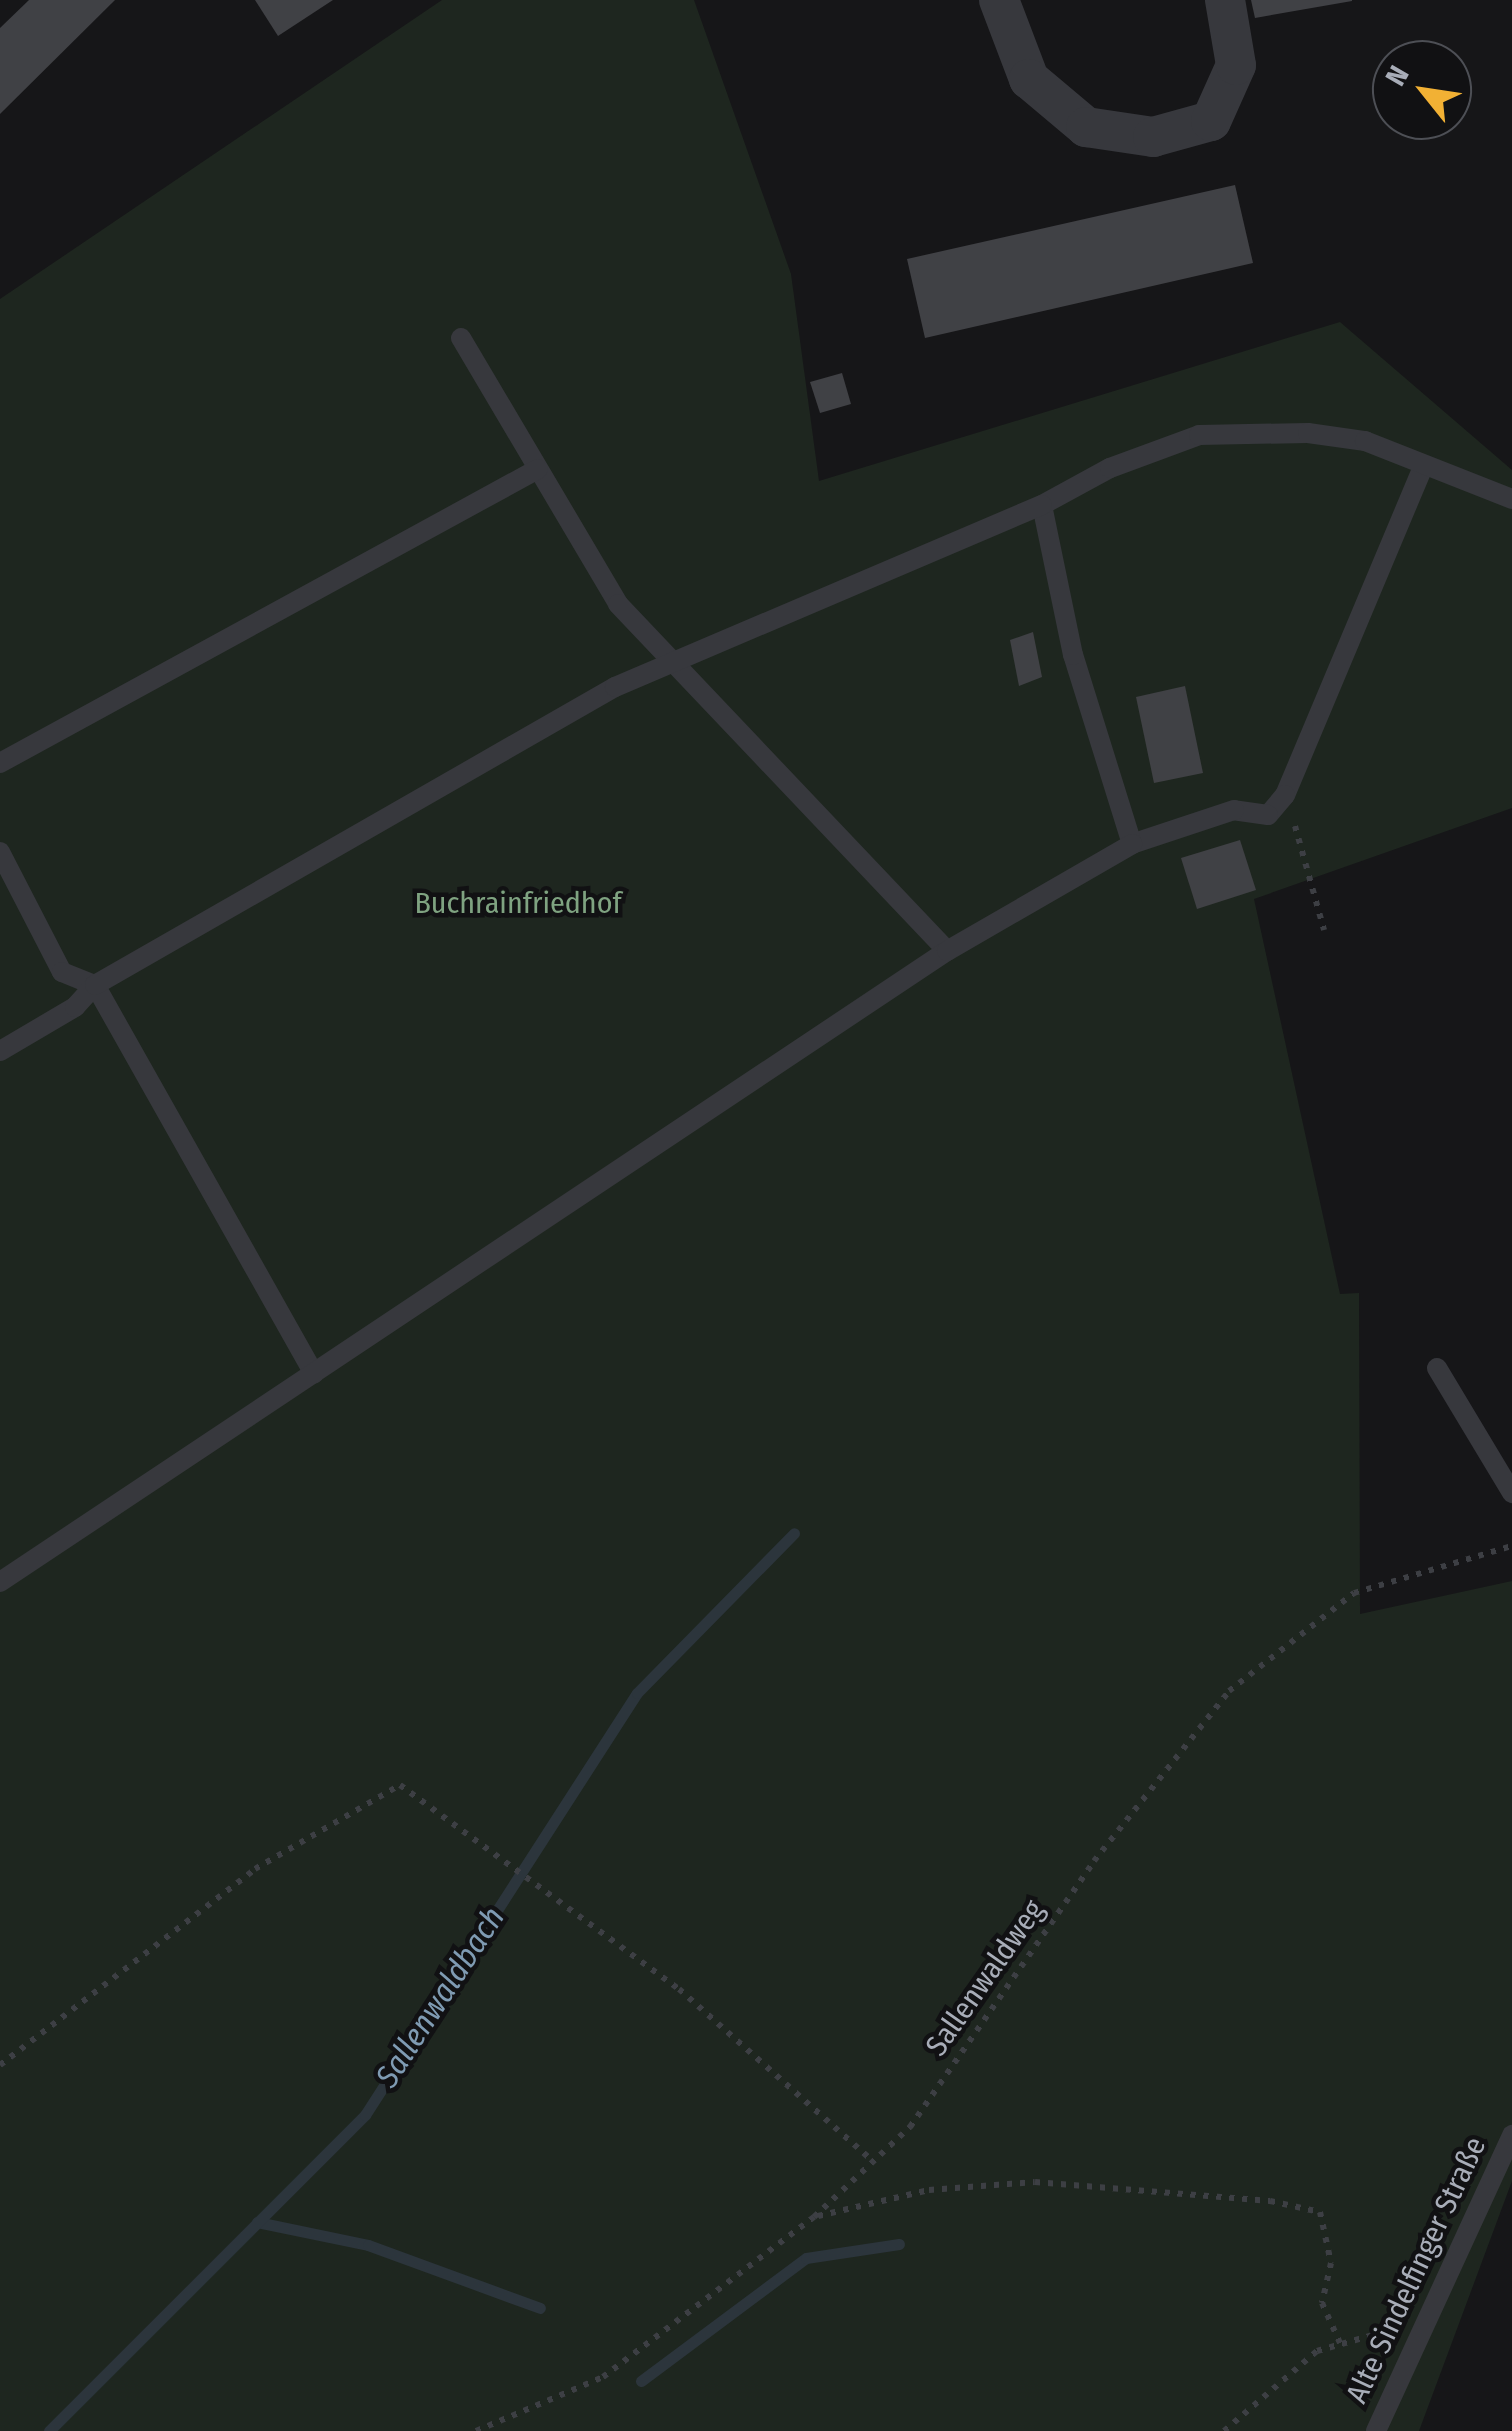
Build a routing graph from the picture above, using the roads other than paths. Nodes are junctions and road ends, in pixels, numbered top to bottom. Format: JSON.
{"nodes":[{"id":1,"x":999,"y":0,"type":"edge"},
{"id":2,"x":1225,"y":0,"type":"edge"},
{"id":3,"x":461,"y":338,"type":"dead end"},
{"id":4,"x":1423,"y":467,"type":"junction"},
{"id":5,"x":538,"y":469,"type":"junction"},
{"id":6,"x":1512,"y":499,"type":"edge"},
{"id":7,"x":1042,"y":505,"type":"junction"},
{"id":8,"x":680,"y":663,"type":"junction"},
{"id":9,"x":0,"y":763,"type":"edge"},
{"id":10,"x":1132,"y":844,"type":"junction"},
{"id":11,"x":0,"y":852,"type":"edge"},
{"id":12,"x":947,"y":951,"type":"junction"},
{"id":13,"x":95,"y":985,"type":"junction"},
{"id":14,"x":0,"y":1051,"type":"edge"},
{"id":15,"x":1438,"y":1368,"type":"dead end"},
{"id":16,"x":314,"y":1374,"type":"junction"},
{"id":17,"x":1512,"y":1493,"type":"edge"},
{"id":18,"x":0,"y":1582,"type":"edge"},
{"id":19,"x":1512,"y":2135,"type":"edge"},
{"id":20,"x":1376,"y":2431,"type":"edge"}],
"edges":[{"from":1,"to":2,"type":"street"},
{"from":3,"to":5,"type":"lane"},
{"from":4,"to":6,"type":"lane"},
{"from":4,"to":7,"type":"lane"},
{"from":4,"to":10,"type":"lane"},
{"from":5,"to":8,"type":"lane"},
{"from":5,"to":9,"type":"lane"},
{"from":7,"to":8,"type":"lane"},
{"from":7,"to":10,"type":"lane"},
{"from":8,"to":12,"type":"lane"},
{"from":8,"to":13,"type":"lane"},
{"from":10,"to":12,"type":"lane"},
{"from":11,"to":13,"type":"lane"},
{"from":12,"to":16,"type":"lane"},
{"from":13,"to":14,"type":"lane"},
{"from":13,"to":16,"type":"lane"},
{"from":15,"to":17,"type":"lane"},
{"from":16,"to":18,"type":"lane"},
{"from":19,"to":20,"type":"lane","name":"Alte Sindelfinger Straße"}]}
